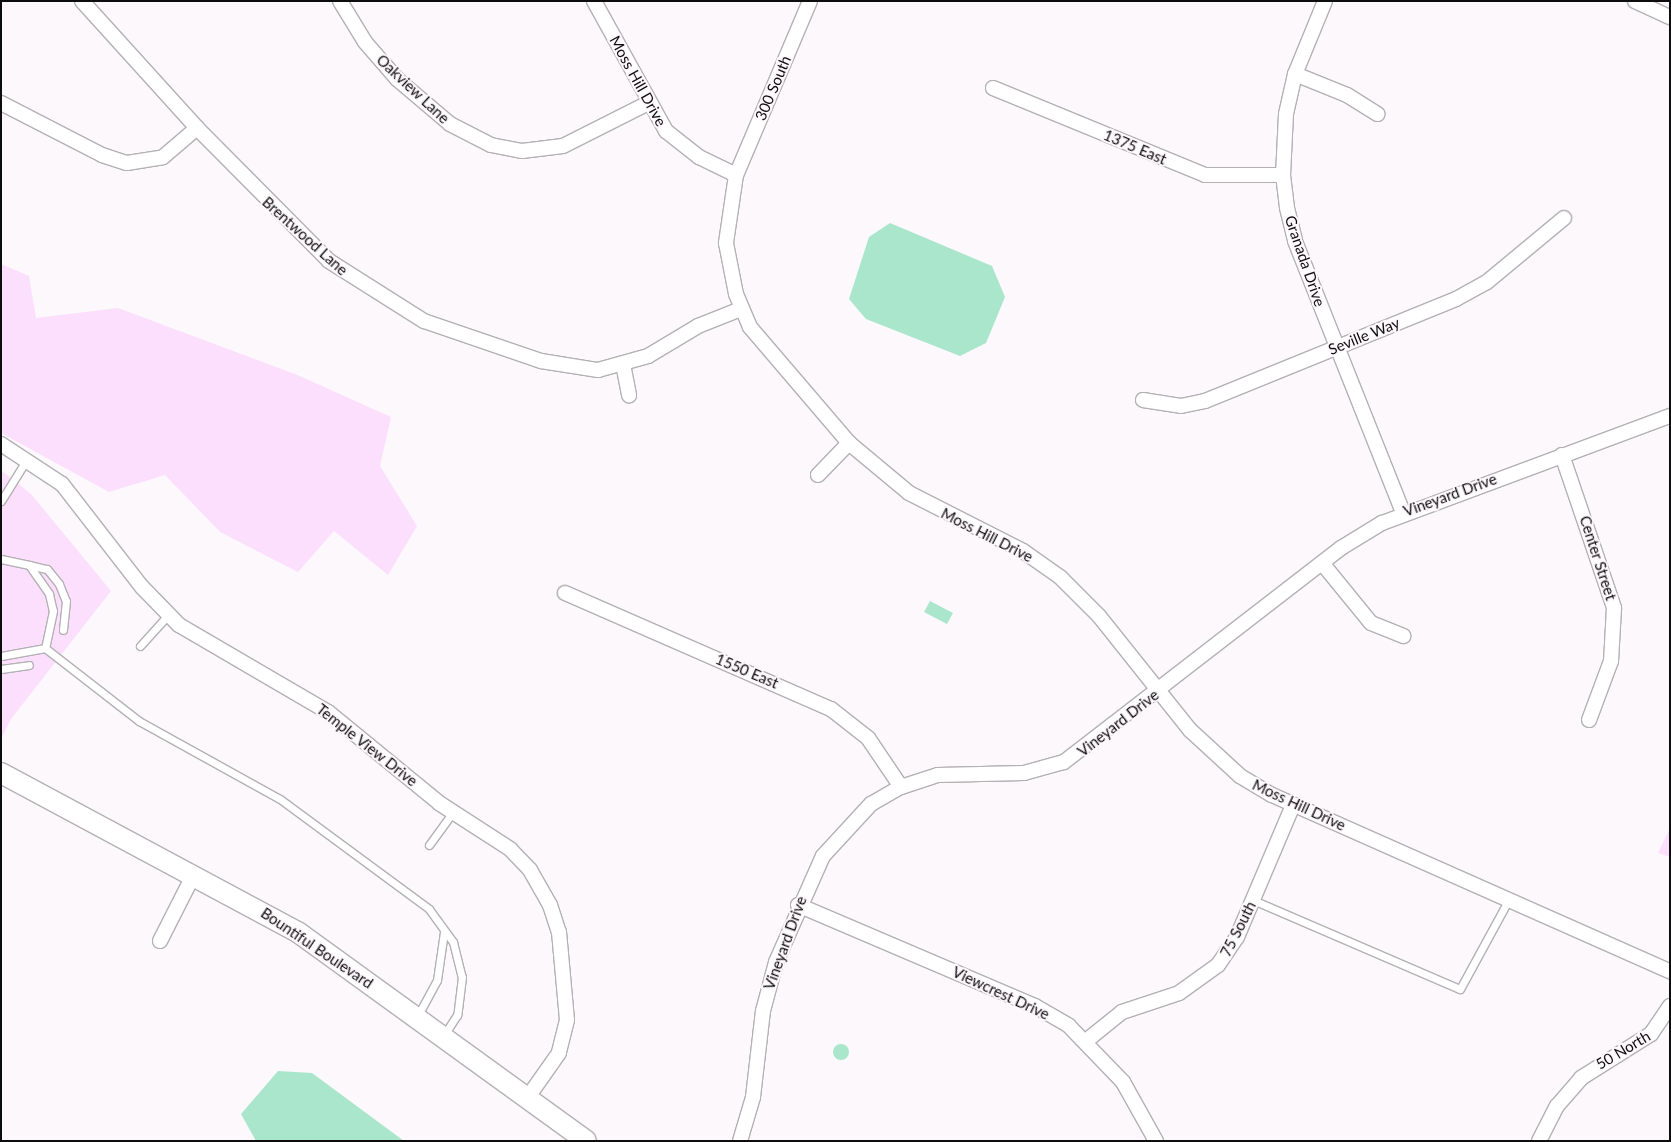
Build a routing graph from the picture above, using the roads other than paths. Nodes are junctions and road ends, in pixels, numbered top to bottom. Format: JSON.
{"nodes":[{"id":1,"x":82,"y":1,"type":"edge"},
{"id":2,"x":340,"y":1,"type":"edge"},
{"id":3,"x":594,"y":1,"type":"edge"},
{"id":4,"x":810,"y":1,"type":"edge"},
{"id":5,"x":1325,"y":1,"type":"edge"},
{"id":6,"x":1635,"y":1,"type":"edge"},
{"id":7,"x":1670,"y":17,"type":"edge"},
{"id":8,"x":1296,"y":74,"type":"junction"},
{"id":9,"x":993,"y":88,"type":"dead end"},
{"id":10,"x":1,"y":103,"type":"edge"},
{"id":11,"x":648,"y":103,"type":"junction"},
{"id":12,"x":1377,"y":114,"type":"dead end"},
{"id":13,"x":197,"y":128,"type":"junction"},
{"id":14,"x":736,"y":175,"type":"junction"},
{"id":15,"x":1283,"y":175,"type":"junction"},
{"id":16,"x":1564,"y":218,"type":"dead end"},
{"id":17,"x":741,"y":310,"type":"junction"},
{"id":18,"x":1336,"y":347,"type":"junction"},
{"id":19,"x":623,"y":364,"type":"junction"},
{"id":20,"x":629,"y":395,"type":"dead end"},
{"id":21,"x":1144,"y":400,"type":"dead end"},
{"id":22,"x":1670,"y":416,"type":"edge"},
{"id":23,"x":849,"y":443,"type":"junction"},
{"id":24,"x":1,"y":444,"type":"edge"},
{"id":25,"x":1562,"y":455,"type":"junction"},
{"id":26,"x":27,"y":459,"type":"junction"},
{"id":27,"x":818,"y":475,"type":"dead end"},
{"id":28,"x":1,"y":501,"type":"edge"},
{"id":29,"x":1403,"y":512,"type":"junction"},
{"id":30,"x":1,"y":559,"type":"edge"},
{"id":31,"x":29,"y":564,"type":"junction"},
{"id":32,"x":1322,"y":564,"type":"junction"},
{"id":33,"x":565,"y":593,"type":"dead end"},
{"id":34,"x":168,"y":615,"type":"junction"},
{"id":35,"x":63,"y":630,"type":"dead end"},
{"id":36,"x":1403,"y":636,"type":"dead end"},
{"id":37,"x":140,"y":646,"type":"dead end"},
{"id":38,"x":45,"y":648,"type":"junction"},
{"id":39,"x":1,"y":656,"type":"edge"},
{"id":40,"x":29,"y":666,"type":"dead end"},
{"id":41,"x":1,"y":669,"type":"edge"},
{"id":42,"x":1159,"y":692,"type":"junction"},
{"id":43,"x":1589,"y":720,"type":"dead end"},
{"id":44,"x":1,"y":773,"type":"edge"},
{"id":45,"x":901,"y":787,"type":"junction"},
{"id":46,"x":1293,"y":805,"type":"junction"},
{"id":47,"x":452,"y":812,"type":"junction"},
{"id":48,"x":429,"y":845,"type":"dead end"},
{"id":49,"x":194,"y":874,"type":"junction"},
{"id":50,"x":1509,"y":899,"type":"junction"},
{"id":51,"x":1253,"y":900,"type":"junction"},
{"id":52,"x":798,"y":905,"type":"junction"},
{"id":53,"x":444,"y":932,"type":"junction"},
{"id":54,"x":160,"y":940,"type":"dead end"},
{"id":55,"x":1670,"y":971,"type":"edge"},
{"id":56,"x":1670,"y":1006,"type":"edge"},
{"id":57,"x":417,"y":1017,"type":"junction"},
{"id":58,"x":443,"y":1036,"type":"junction"},
{"id":59,"x":1086,"y":1041,"type":"junction"},
{"id":60,"x":528,"y":1097,"type":"junction"},
{"id":61,"x":586,"y":1141,"type":"edge"},
{"id":62,"x":740,"y":1141,"type":"edge"},
{"id":63,"x":1156,"y":1141,"type":"edge"},
{"id":64,"x":1539,"y":1141,"type":"edge"}],
"edges":[{"from":1,"to":13,"type":"street","name":"Brentwood Lane"},
{"from":2,"to":11,"type":"street","name":"Oakview Lane"},
{"from":3,"to":11,"type":"street","name":"Moss Hill Drive"},
{"from":4,"to":14,"type":"street","name":"300 South"},
{"from":5,"to":8,"type":"street","name":"Granada Drive"},
{"from":6,"to":7,"type":"street"},
{"from":8,"to":12,"type":"street"},
{"from":8,"to":15,"type":"street","name":"Granada Drive"},
{"from":9,"to":15,"type":"street","name":"1375 East"},
{"from":10,"to":13,"type":"street"},
{"from":11,"to":14,"type":"street","name":"Moss Hill Drive"},
{"from":13,"to":19,"type":"street","name":"Brentwood Lane"},
{"from":14,"to":17,"type":"street","name":"Moss Hill Drive"},
{"from":15,"to":18,"type":"street","name":"Granada Drive"},
{"from":16,"to":18,"type":"street","name":"Seville Way"},
{"from":17,"to":19,"type":"street","name":"Brentwood Lane"},
{"from":17,"to":23,"type":"street","name":"Moss Hill Drive"},
{"from":18,"to":21,"type":"street","name":"Seville Way"},
{"from":18,"to":29,"type":"street","name":"Granada Drive"},
{"from":19,"to":20,"type":"street"},
{"from":22,"to":25,"type":"street","name":"Vineyard Drive"},
{"from":23,"to":27,"type":"street"},
{"from":23,"to":42,"type":"street","name":"Moss Hill Drive"},
{"from":24,"to":26,"type":"street","name":"Temple View Drive"},
{"from":25,"to":29,"type":"street","name":"Vineyard Drive"},
{"from":25,"to":43,"type":"street","name":"Center Street"},
{"from":26,"to":28,"type":"lane"},
{"from":26,"to":34,"type":"street","name":"Temple View Drive"},
{"from":29,"to":32,"type":"street","name":"Vineyard Drive"},
{"from":30,"to":31,"type":"lane"},
{"from":31,"to":35,"type":"lane"},
{"from":31,"to":38,"type":"lane"},
{"from":32,"to":36,"type":"street"},
{"from":32,"to":42,"type":"street","name":"Vineyard Drive"},
{"from":33,"to":45,"type":"street","name":"1550 East"},
{"from":34,"to":37,"type":"lane"},
{"from":34,"to":47,"type":"street","name":"Temple View Drive"},
{"from":38,"to":39,"type":"lane"},
{"from":38,"to":53,"type":"lane"},
{"from":40,"to":41,"type":"lane"},
{"from":42,"to":45,"type":"street","name":"Vineyard Drive"},
{"from":42,"to":46,"type":"street","name":"Moss Hill Drive"},
{"from":44,"to":49,"type":"main road","name":"Bountiful Boulevard"},
{"from":45,"to":52,"type":"street","name":"Vineyard Drive"},
{"from":46,"to":50,"type":"street","name":"Moss Hill Drive"},
{"from":46,"to":51,"type":"street","name":"75 South"},
{"from":47,"to":48,"type":"lane"},
{"from":47,"to":60,"type":"street","name":"Temple View Drive"},
{"from":49,"to":54,"type":"street"},
{"from":49,"to":57,"type":"main road","name":"Bountiful Boulevard"},
{"from":50,"to":51,"type":"lane"},
{"from":50,"to":55,"type":"street","name":"Moss Hill Drive"},
{"from":51,"to":59,"type":"street","name":"75 South"},
{"from":52,"to":59,"type":"street","name":"Viewcrest Drive"},
{"from":52,"to":62,"type":"street","name":"Vineyard Drive"},
{"from":53,"to":57,"type":"lane"},
{"from":53,"to":58,"type":"lane"},
{"from":56,"to":64,"type":"street","name":"50 North"},
{"from":57,"to":58,"type":"main road","name":"Bountiful Boulevard"},
{"from":58,"to":60,"type":"main road","name":"Bountiful Boulevard"},
{"from":59,"to":63,"type":"street","name":"Viewcrest Drive"},
{"from":60,"to":61,"type":"main road","name":"Bountiful Boulevard"}]}
